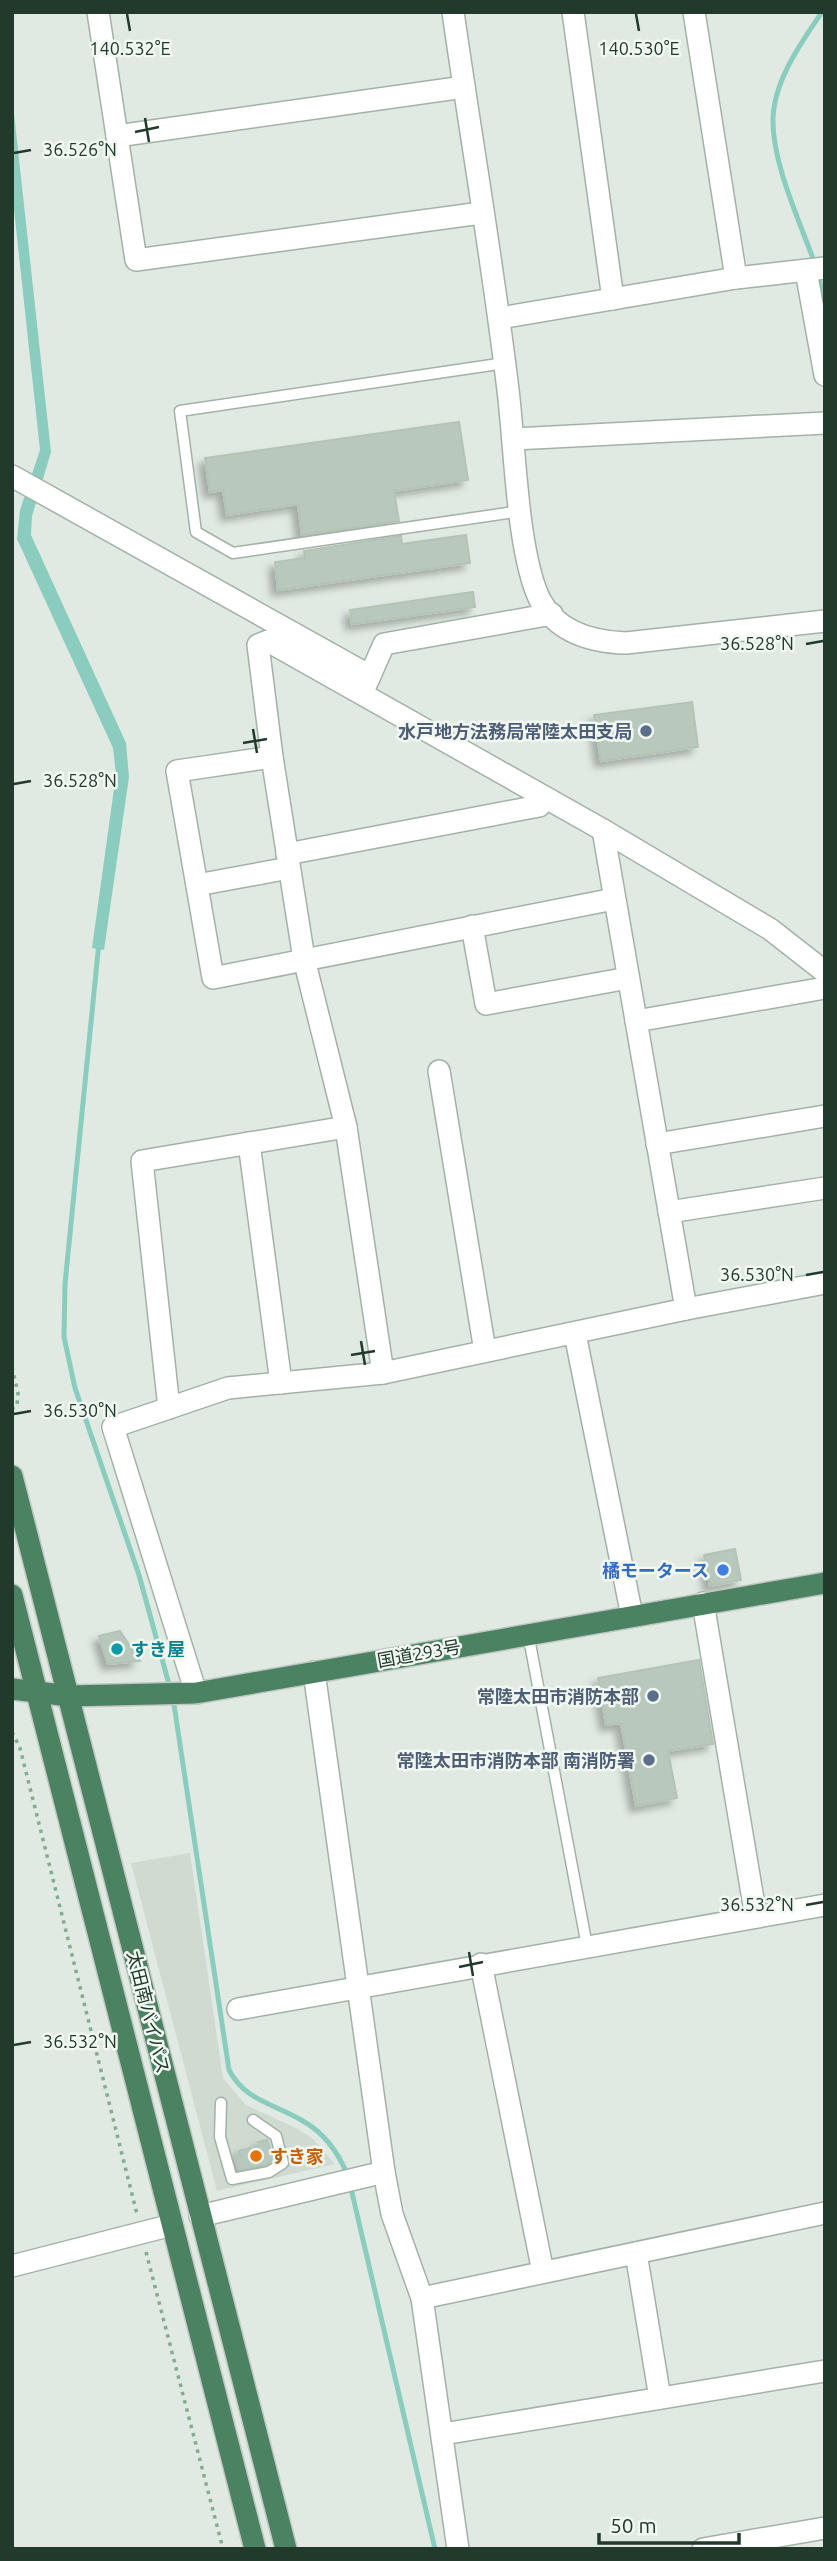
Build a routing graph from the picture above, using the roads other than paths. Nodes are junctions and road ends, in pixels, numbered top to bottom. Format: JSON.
{"nodes":[{"id":1,"x":99,"y":12,"type":"edge"},
{"id":2,"x":453,"y":12,"type":"edge"},
{"id":3,"x":573,"y":12,"type":"edge"},
{"id":4,"x":694,"y":12,"type":"edge"},
{"id":5,"x":464,"y":87,"type":"junction"},
{"id":6,"x":117,"y":136,"type":"junction"},
{"id":7,"x":481,"y":213,"type":"junction"},
{"id":8,"x":815,"y":269,"type":"edge"},
{"id":9,"x":736,"y":278,"type":"junction"},
{"id":10,"x":613,"y":299,"type":"junction"},
{"id":11,"x":500,"y":317,"type":"junction"},
{"id":12,"x":505,"y":363,"type":"junction"},
{"id":13,"x":825,"y":375,"type":"edge"},
{"id":14,"x":825,"y":423,"type":"edge"},
{"id":15,"x":514,"y":439,"type":"junction"},
{"id":16,"x":12,"y":476,"type":"edge"},
{"id":17,"x":521,"y":512,"type":"junction"},
{"id":18,"x":552,"y":614,"type":"junction"},
{"id":19,"x":825,"y":621,"type":"edge"},
{"id":20,"x":366,"y":684,"type":"junction"},
{"id":21,"x":271,"y":757,"type":"junction"},
{"id":22,"x":542,"y":796,"type":"junction"},
{"id":23,"x":603,"y":830,"type":"junction"},
{"id":24,"x":288,"y":861,"type":"junction"},
{"id":25,"x":197,"y":885,"type":"junction"},
{"id":26,"x":614,"y":899,"type":"junction"},
{"id":27,"x":471,"y":926,"type":"junction"},
{"id":28,"x":303,"y":959,"type":"junction"},
{"id":29,"x":825,"y":972,"type":"edge"},
{"id":30,"x":628,"y":978,"type":"junction"},
{"id":31,"x":825,"y":988,"type":"edge"},
{"id":32,"x":636,"y":1021,"type":"junction"},
{"id":33,"x":439,"y":1071,"type":"dead end"},
{"id":34,"x":825,"y":1116,"type":"edge"},
{"id":35,"x":346,"y":1127,"type":"junction"},
{"id":36,"x":249,"y":1143,"type":"junction"},
{"id":37,"x":657,"y":1144,"type":"junction"},
{"id":38,"x":825,"y":1188,"type":"edge"},
{"id":39,"x":669,"y":1212,"type":"junction"},
{"id":40,"x":825,"y":1283,"type":"edge"},
{"id":41,"x":686,"y":1309,"type":"junction"},
{"id":42,"x":575,"y":1334,"type":"junction"},
{"id":43,"x":485,"y":1351,"type":"junction"},
{"id":44,"x":383,"y":1373,"type":"junction"},
{"id":45,"x":281,"y":1383,"type":"junction"},
{"id":46,"x":169,"y":1408,"type":"junction"},
{"id":47,"x":12,"y":1476,"type":"edge"},
{"id":48,"x":825,"y":1583,"type":"edge"},
{"id":49,"x":12,"y":1595,"type":"edge"},
{"id":50,"x":704,"y":1603,"type":"junction"},
{"id":51,"x":632,"y":1616,"type":"junction"},
{"id":52,"x":528,"y":1633,"type":"junction"},
{"id":53,"x":314,"y":1672,"type":"junction"},
{"id":54,"x":12,"y":1689,"type":"edge"},
{"id":55,"x":195,"y":1693,"type":"junction"},
{"id":56,"x":38,"y":1694,"type":"junction"},
{"id":57,"x":69,"y":1696,"type":"junction"},
{"id":58,"x":825,"y":1905,"type":"edge"},
{"id":59,"x":756,"y":1917,"type":"junction"},
{"id":60,"x":586,"y":1946,"type":"junction"},
{"id":61,"x":481,"y":1965,"type":"junction"},
{"id":62,"x":359,"y":1986,"type":"junction"},
{"id":63,"x":239,"y":2008,"type":"dead end"},
{"id":64,"x":221,"y":2103,"type":"dead end"},
{"id":65,"x":253,"y":2120,"type":"dead end"},
{"id":66,"x":384,"y":2172,"type":"junction"},
{"id":67,"x":825,"y":2213,"type":"edge"},
{"id":68,"x":200,"y":2216,"type":"junction"},
{"id":69,"x":172,"y":2225,"type":"junction"},
{"id":70,"x":636,"y":2253,"type":"junction"},
{"id":71,"x":12,"y":2266,"type":"edge"},
{"id":72,"x":543,"y":2272,"type":"junction"},
{"id":73,"x":422,"y":2298,"type":"junction"},
{"id":74,"x":825,"y":2371,"type":"edge"},
{"id":75,"x":660,"y":2398,"type":"junction"},
{"id":76,"x":443,"y":2434,"type":"junction"},
{"id":77,"x":825,"y":2528,"type":"edge"},
{"id":78,"x":255,"y":2549,"type":"edge"},
{"id":79,"x":286,"y":2549,"type":"edge"},
{"id":80,"x":458,"y":2549,"type":"edge"},
{"id":81,"x":703,"y":2549,"type":"edge"}],
"edges":[{"from":1,"to":6,"type":"street"},
{"from":2,"to":5,"type":"street"},
{"from":3,"to":10,"type":"street"},
{"from":4,"to":9,"type":"street"},
{"from":5,"to":6,"type":"street"},
{"from":5,"to":7,"type":"street"},
{"from":6,"to":7,"type":"street"},
{"from":7,"to":11,"type":"street"},
{"from":8,"to":9,"type":"street"},
{"from":8,"to":13,"type":"street"},
{"from":9,"to":10,"type":"street"},
{"from":10,"to":11,"type":"street"},
{"from":11,"to":12,"type":"street"},
{"from":12,"to":15,"type":"street"},
{"from":12,"to":17,"type":"lane"},
{"from":14,"to":15,"type":"street"},
{"from":15,"to":17,"type":"street"},
{"from":16,"to":20,"type":"street"},
{"from":17,"to":18,"type":"street"},
{"from":18,"to":19,"type":"street"},
{"from":18,"to":20,"type":"street"},
{"from":20,"to":21,"type":"street"},
{"from":20,"to":22,"type":"street"},
{"from":21,"to":24,"type":"street"},
{"from":21,"to":25,"type":"street"},
{"from":22,"to":23,"type":"street"},
{"from":22,"to":24,"type":"street"},
{"from":23,"to":26,"type":"street"},
{"from":23,"to":29,"type":"street"},
{"from":24,"to":25,"type":"street"},
{"from":24,"to":28,"type":"street"},
{"from":25,"to":28,"type":"street"},
{"from":26,"to":27,"type":"street"},
{"from":26,"to":30,"type":"street"},
{"from":27,"to":28,"type":"street"},
{"from":27,"to":30,"type":"street"},
{"from":28,"to":35,"type":"street"},
{"from":30,"to":32,"type":"street"},
{"from":31,"to":32,"type":"street"},
{"from":32,"to":37,"type":"street"},
{"from":33,"to":43,"type":"street"},
{"from":34,"to":37,"type":"street"},
{"from":35,"to":36,"type":"street"},
{"from":35,"to":44,"type":"street"},
{"from":36,"to":45,"type":"street"},
{"from":36,"to":46,"type":"street"},
{"from":37,"to":39,"type":"street"},
{"from":38,"to":39,"type":"street"},
{"from":39,"to":41,"type":"street"},
{"from":40,"to":41,"type":"street"},
{"from":41,"to":42,"type":"street"},
{"from":42,"to":43,"type":"street"},
{"from":42,"to":51,"type":"street"},
{"from":43,"to":44,"type":"street"},
{"from":44,"to":45,"type":"street"},
{"from":45,"to":46,"type":"street"},
{"from":46,"to":55,"type":"street"},
{"from":47,"to":57,"type":"highway","name":"太田南バイパス"},
{"from":48,"to":50,"type":"highway","name":"国道293号"},
{"from":49,"to":56,"type":"highway","name":"太田南バイパス"},
{"from":50,"to":51,"type":"highway","name":"国道293号"},
{"from":50,"to":59,"type":"street"},
{"from":51,"to":52,"type":"highway","name":"国道293号"},
{"from":52,"to":53,"type":"highway","name":"国道293号"},
{"from":52,"to":60,"type":"lane"},
{"from":53,"to":55,"type":"highway","name":"国道293号"},
{"from":53,"to":62,"type":"street"},
{"from":54,"to":56,"type":"highway","name":"国道293号"},
{"from":55,"to":57,"type":"highway","name":"国道293号"},
{"from":56,"to":57,"type":"highway","name":"国道293号"},
{"from":56,"to":69,"type":"highway","name":"太田南バイパス"},
{"from":57,"to":68,"type":"highway","name":"太田南バイパス"},
{"from":58,"to":59,"type":"street"},
{"from":59,"to":60,"type":"street"},
{"from":60,"to":61,"type":"street"},
{"from":61,"to":62,"type":"street"},
{"from":61,"to":72,"type":"street"},
{"from":62,"to":63,"type":"street"},
{"from":62,"to":66,"type":"street"},
{"from":64,"to":65,"type":"lane"},
{"from":66,"to":68,"type":"street"},
{"from":66,"to":73,"type":"street"},
{"from":67,"to":70,"type":"street"},
{"from":68,"to":79,"type":"highway","name":"太田南バイパス"},
{"from":69,"to":71,"type":"street"},
{"from":69,"to":78,"type":"highway","name":"太田南バイパス"},
{"from":70,"to":72,"type":"street"},
{"from":70,"to":75,"type":"street"},
{"from":72,"to":73,"type":"street"},
{"from":73,"to":76,"type":"street"},
{"from":74,"to":75,"type":"street"},
{"from":75,"to":76,"type":"street"},
{"from":76,"to":80,"type":"street"},
{"from":77,"to":81,"type":"street"}]}
